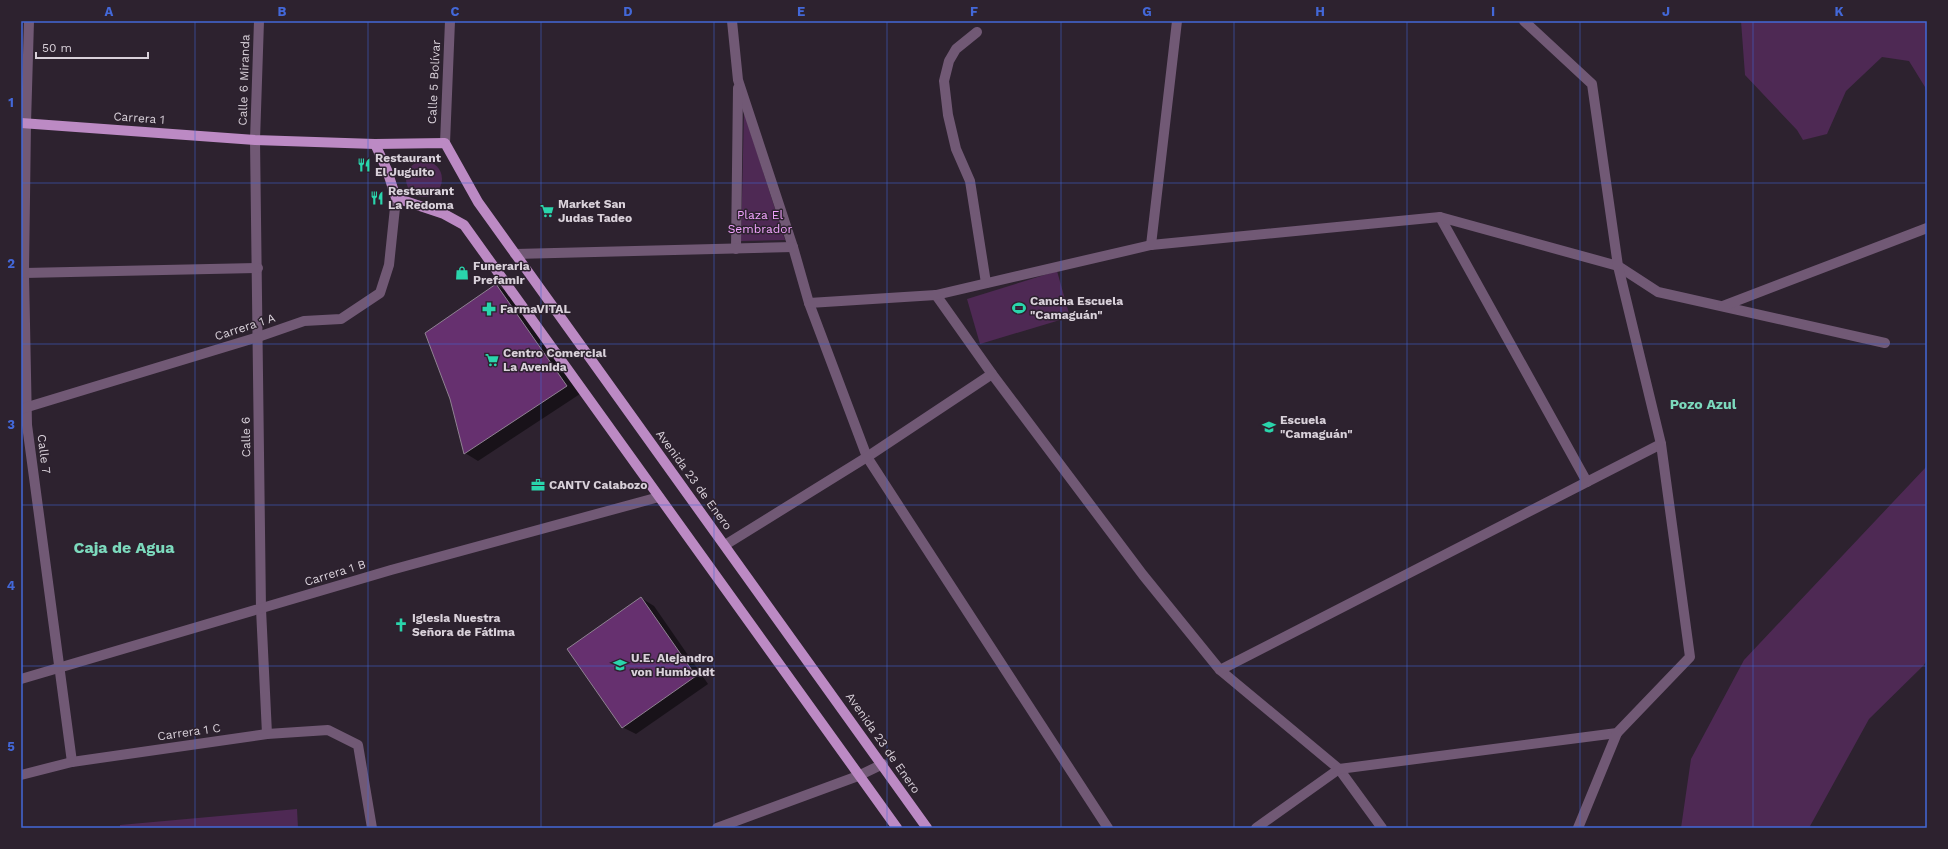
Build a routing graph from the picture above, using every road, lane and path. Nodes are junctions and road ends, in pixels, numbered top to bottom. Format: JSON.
{"nodes":[{"id":1,"x":29,"y":21,"type":"edge"},
{"id":2,"x":259,"y":21,"type":"edge"},
{"id":3,"x":450,"y":21,"type":"edge"},
{"id":4,"x":732,"y":21,"type":"edge"},
{"id":5,"x":1178,"y":21,"type":"edge"},
{"id":6,"x":1524,"y":21,"type":"edge"},
{"id":7,"x":977,"y":32,"type":"dead end"},
{"id":8,"x":738,"y":80,"type":"junction"},
{"id":9,"x":23,"y":123,"type":"edge"},
{"id":10,"x":255,"y":140,"type":"junction"},
{"id":11,"x":375,"y":144,"type":"junction"},
{"id":12,"x":445,"y":144,"type":"junction"},
{"id":13,"x":396,"y":198,"type":"junction"},
{"id":14,"x":1440,"y":217,"type":"junction"},
{"id":15,"x":1927,"y":228,"type":"edge"},
{"id":16,"x":1151,"y":245,"type":"junction"},
{"id":17,"x":793,"y":248,"type":"junction"},
{"id":18,"x":736,"y":249,"type":"junction"},
{"id":19,"x":515,"y":254,"type":"junction"},
{"id":20,"x":1618,"y":266,"type":"junction"},
{"id":21,"x":258,"y":268,"type":"junction"},
{"id":22,"x":24,"y":273,"type":"junction"},
{"id":23,"x":986,"y":283,"type":"junction"},
{"id":24,"x":936,"y":295,"type":"junction"},
{"id":25,"x":809,"y":303,"type":"junction"},
{"id":26,"x":1723,"y":306,"type":"junction"},
{"id":27,"x":258,"y":337,"type":"junction"},
{"id":28,"x":1885,"y":343,"type":"dead end"},
{"id":29,"x":992,"y":374,"type":"junction"},
{"id":30,"x":24,"y":408,"type":"edge"},
{"id":31,"x":1661,"y":444,"type":"junction"},
{"id":32,"x":867,"y":457,"type":"junction"},
{"id":33,"x":1587,"y":482,"type":"junction"},
{"id":34,"x":659,"y":497,"type":"junction"},
{"id":35,"x":725,"y":545,"type":"junction"},
{"id":36,"x":261,"y":609,"type":"junction"},
{"id":37,"x":58,"y":668,"type":"junction"},
{"id":38,"x":1220,"y":670,"type":"junction"},
{"id":39,"x":21,"y":679,"type":"edge"},
{"id":40,"x":1617,"y":732,"type":"junction"},
{"id":41,"x":267,"y":734,"type":"junction"},
{"id":42,"x":72,"y":762,"type":"junction"},
{"id":43,"x":883,"y":764,"type":"junction"},
{"id":44,"x":1339,"y":768,"type":"junction"},
{"id":45,"x":21,"y":775,"type":"edge"},
{"id":46,"x":858,"y":776,"type":"junction"},
{"id":47,"x":372,"y":828,"type":"edge"},
{"id":48,"x":717,"y":828,"type":"edge"},
{"id":49,"x":897,"y":828,"type":"edge"},
{"id":50,"x":927,"y":828,"type":"edge"},
{"id":51,"x":1108,"y":828,"type":"edge"},
{"id":52,"x":1256,"y":828,"type":"edge"},
{"id":53,"x":1382,"y":828,"type":"edge"},
{"id":54,"x":1578,"y":828,"type":"edge"}],
"edges":[{"from":1,"to":9,"type":"street","name":"Calle 7"},
{"from":2,"to":10,"type":"street","name":"Calle 6 Miranda"},
{"from":3,"to":12,"type":"street","name":"Calle 5 Bolívar"},
{"from":4,"to":8,"type":"street"},
{"from":5,"to":16,"type":"street"},
{"from":6,"to":20,"type":"street"},
{"from":7,"to":23,"type":"street"},
{"from":8,"to":17,"type":"street"},
{"from":8,"to":18,"type":"street"},
{"from":9,"to":10,"type":"main road","name":"Carrera 1"},
{"from":9,"to":22,"type":"street","name":"Calle 7"},
{"from":10,"to":11,"type":"main road","name":"Carrera 1"},
{"from":10,"to":21,"type":"street","name":"Calle 6"},
{"from":11,"to":12,"type":"main road","name":"Carrera 1"},
{"from":11,"to":13,"type":"main road"},
{"from":12,"to":19,"type":"main road","name":"Avenida 23 de Enero"},
{"from":13,"to":27,"type":"street","name":"Carrera 1 A"},
{"from":13,"to":34,"type":"main road"},
{"from":14,"to":16,"type":"street"},
{"from":14,"to":20,"type":"street"},
{"from":14,"to":33,"type":"street"},
{"from":15,"to":26,"type":"street"},
{"from":16,"to":23,"type":"street"},
{"from":17,"to":18,"type":"street"},
{"from":17,"to":25,"type":"street"},
{"from":18,"to":19,"type":"street"},
{"from":19,"to":35,"type":"main road","name":"Avenida 23 de Enero"},
{"from":20,"to":26,"type":"street"},
{"from":20,"to":31,"type":"street"},
{"from":21,"to":22,"type":"street"},
{"from":21,"to":27,"type":"street","name":"Calle 6"},
{"from":22,"to":30,"type":"street","name":"Calle 7"},
{"from":23,"to":24,"type":"street"},
{"from":24,"to":25,"type":"street"},
{"from":24,"to":29,"type":"street"},
{"from":25,"to":32,"type":"street"},
{"from":26,"to":28,"type":"street"},
{"from":27,"to":30,"type":"street","name":"Carrera 1 A"},
{"from":27,"to":36,"type":"street","name":"Calle 6"},
{"from":29,"to":32,"type":"street"},
{"from":29,"to":38,"type":"street"},
{"from":30,"to":37,"type":"street","name":"Calle 7"},
{"from":31,"to":33,"type":"street"},
{"from":31,"to":40,"type":"street"},
{"from":32,"to":35,"type":"street"},
{"from":32,"to":51,"type":"street"},
{"from":33,"to":38,"type":"street"},
{"from":34,"to":36,"type":"street","name":"Carrera 1 B"},
{"from":34,"to":46,"type":"main road"},
{"from":35,"to":43,"type":"main road","name":"Avenida 23 de Enero"},
{"from":36,"to":37,"type":"street","name":"Carrera 1 B"},
{"from":36,"to":41,"type":"street","name":"Calle 6"},
{"from":37,"to":39,"type":"street","name":"Carrera 1 B"},
{"from":37,"to":42,"type":"street","name":"Calle 7"},
{"from":38,"to":44,"type":"street"},
{"from":40,"to":44,"type":"street"},
{"from":40,"to":54,"type":"street"},
{"from":41,"to":42,"type":"street","name":"Carrera 1 C"},
{"from":41,"to":47,"type":"street","name":"Carrera 1 C"},
{"from":42,"to":45,"type":"street","name":"Carrera 1 C"},
{"from":43,"to":46,"type":"street"},
{"from":43,"to":50,"type":"main road","name":"Avenida 23 de Enero"},
{"from":44,"to":52,"type":"street"},
{"from":44,"to":53,"type":"street"},
{"from":46,"to":48,"type":"street"},
{"from":46,"to":49,"type":"main road"}]}
